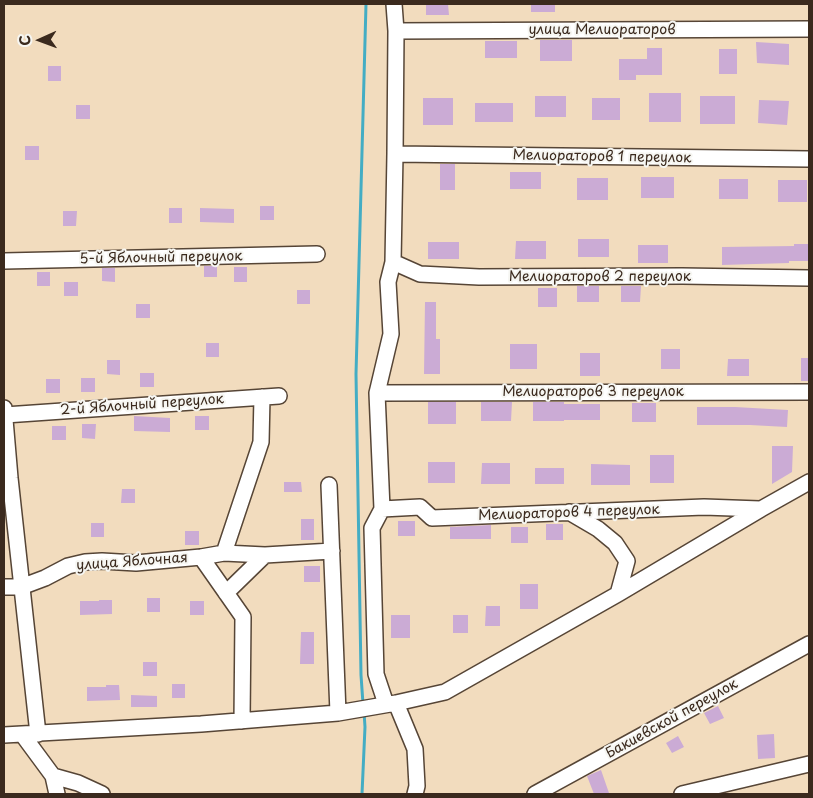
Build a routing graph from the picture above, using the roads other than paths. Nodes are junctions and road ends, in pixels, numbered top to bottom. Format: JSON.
{"nodes":[{"id":1,"x":394,"y":4,"type":"edge"},
{"id":2,"x":809,"y":29,"type":"edge"},
{"id":3,"x":396,"y":32,"type":"junction"},
{"id":4,"x":395,"y":154,"type":"junction"},
{"id":5,"x":809,"y":159,"type":"edge"},
{"id":6,"x":318,"y":254,"type":"dead end"},
{"id":7,"x":4,"y":261,"type":"edge"},
{"id":8,"x":392,"y":262,"type":"junction"},
{"id":9,"x":809,"y":278,"type":"edge"},
{"id":10,"x":809,"y":392,"type":"edge"},
{"id":11,"x":377,"y":393,"type":"junction"},
{"id":12,"x":279,"y":396,"type":"dead end"},
{"id":13,"x":262,"y":397,"type":"junction"},
{"id":14,"x":4,"y":411,"type":"edge"},
{"id":15,"x":7,"y":478,"type":"edge"},
{"id":16,"x":809,"y":482,"type":"edge"},
{"id":17,"x":329,"y":485,"type":"dead end"},
{"id":18,"x":382,"y":509,"type":"junction"},
{"id":19,"x":761,"y":509,"type":"junction"},
{"id":20,"x":569,"y":512,"type":"junction"},
{"id":21,"x":332,"y":552,"type":"junction"},
{"id":22,"x":224,"y":553,"type":"junction"},
{"id":23,"x":265,"y":555,"type":"junction"},
{"id":24,"x":201,"y":557,"type":"junction"},
{"id":25,"x":4,"y":587,"type":"edge"},
{"id":26,"x":21,"y":587,"type":"junction"},
{"id":27,"x":226,"y":593,"type":"junction"},
{"id":28,"x":618,"y":594,"type":"junction"},
{"id":29,"x":809,"y":644,"type":"edge"},
{"id":30,"x":391,"y":703,"type":"junction"},
{"id":31,"x":338,"y":713,"type":"junction"},
{"id":32,"x":242,"y":721,"type":"junction"},
{"id":33,"x":22,"y":734,"type":"junction"},
{"id":34,"x":38,"y":734,"type":"junction"},
{"id":35,"x":4,"y":735,"type":"edge"},
{"id":36,"x":809,"y":764,"type":"edge"},
{"id":37,"x":53,"y":776,"type":"junction"},
{"id":38,"x":57,"y":794,"type":"edge"},
{"id":39,"x":102,"y":794,"type":"edge"},
{"id":40,"x":415,"y":794,"type":"edge"},
{"id":41,"x":535,"y":794,"type":"edge"},
{"id":42,"x":682,"y":794,"type":"edge"}],
"edges":[{"from":1,"to":3,"type":"street"},
{"from":2,"to":3,"type":"street","name":"улица Мелиораторов"},
{"from":3,"to":4,"type":"street"},
{"from":4,"to":5,"type":"street","name":"Мелиораторов 1 переулок"},
{"from":4,"to":8,"type":"street"},
{"from":6,"to":7,"type":"street","name":"5-й Яблочный переулок"},
{"from":8,"to":9,"type":"street","name":"Мелиораторов 2 переулок"},
{"from":8,"to":11,"type":"street"},
{"from":10,"to":11,"type":"street","name":"Мелиораторов 3 переулок"},
{"from":11,"to":18,"type":"street"},
{"from":12,"to":13,"type":"street","name":"2-й Яблочный переулок"},
{"from":13,"to":14,"type":"street","name":"2-й Яблочный переулок"},
{"from":13,"to":22,"type":"street"},
{"from":14,"to":15,"type":"street"},
{"from":15,"to":26,"type":"street"},
{"from":16,"to":19,"type":"street"},
{"from":17,"to":21,"type":"street"},
{"from":18,"to":20,"type":"street","name":"Мелиораторов 4 переулок"},
{"from":18,"to":30,"type":"street"},
{"from":19,"to":20,"type":"street","name":"Мелиораторов 4 переулок"},
{"from":19,"to":28,"type":"street"},
{"from":20,"to":28,"type":"street"},
{"from":21,"to":23,"type":"street","name":"улица Яблочная"},
{"from":21,"to":31,"type":"street"},
{"from":22,"to":23,"type":"street","name":"улица Яблочная"},
{"from":22,"to":24,"type":"street","name":"улица Яблочная"},
{"from":23,"to":27,"type":"street"},
{"from":24,"to":26,"type":"street","name":"улица Яблочная"},
{"from":24,"to":27,"type":"street"},
{"from":25,"to":26,"type":"street","name":"улица Яблочная"},
{"from":26,"to":34,"type":"street"},
{"from":27,"to":32,"type":"street"},
{"from":28,"to":30,"type":"street"},
{"from":29,"to":41,"type":"street","name":"Бакиевской переулок"},
{"from":30,"to":31,"type":"street"},
{"from":30,"to":40,"type":"street"},
{"from":31,"to":32,"type":"street"},
{"from":32,"to":34,"type":"street"},
{"from":33,"to":34,"type":"street"},
{"from":33,"to":35,"type":"street"},
{"from":33,"to":37,"type":"street"},
{"from":36,"to":42,"type":"street"},
{"from":37,"to":38,"type":"street"},
{"from":37,"to":39,"type":"street"}]}
